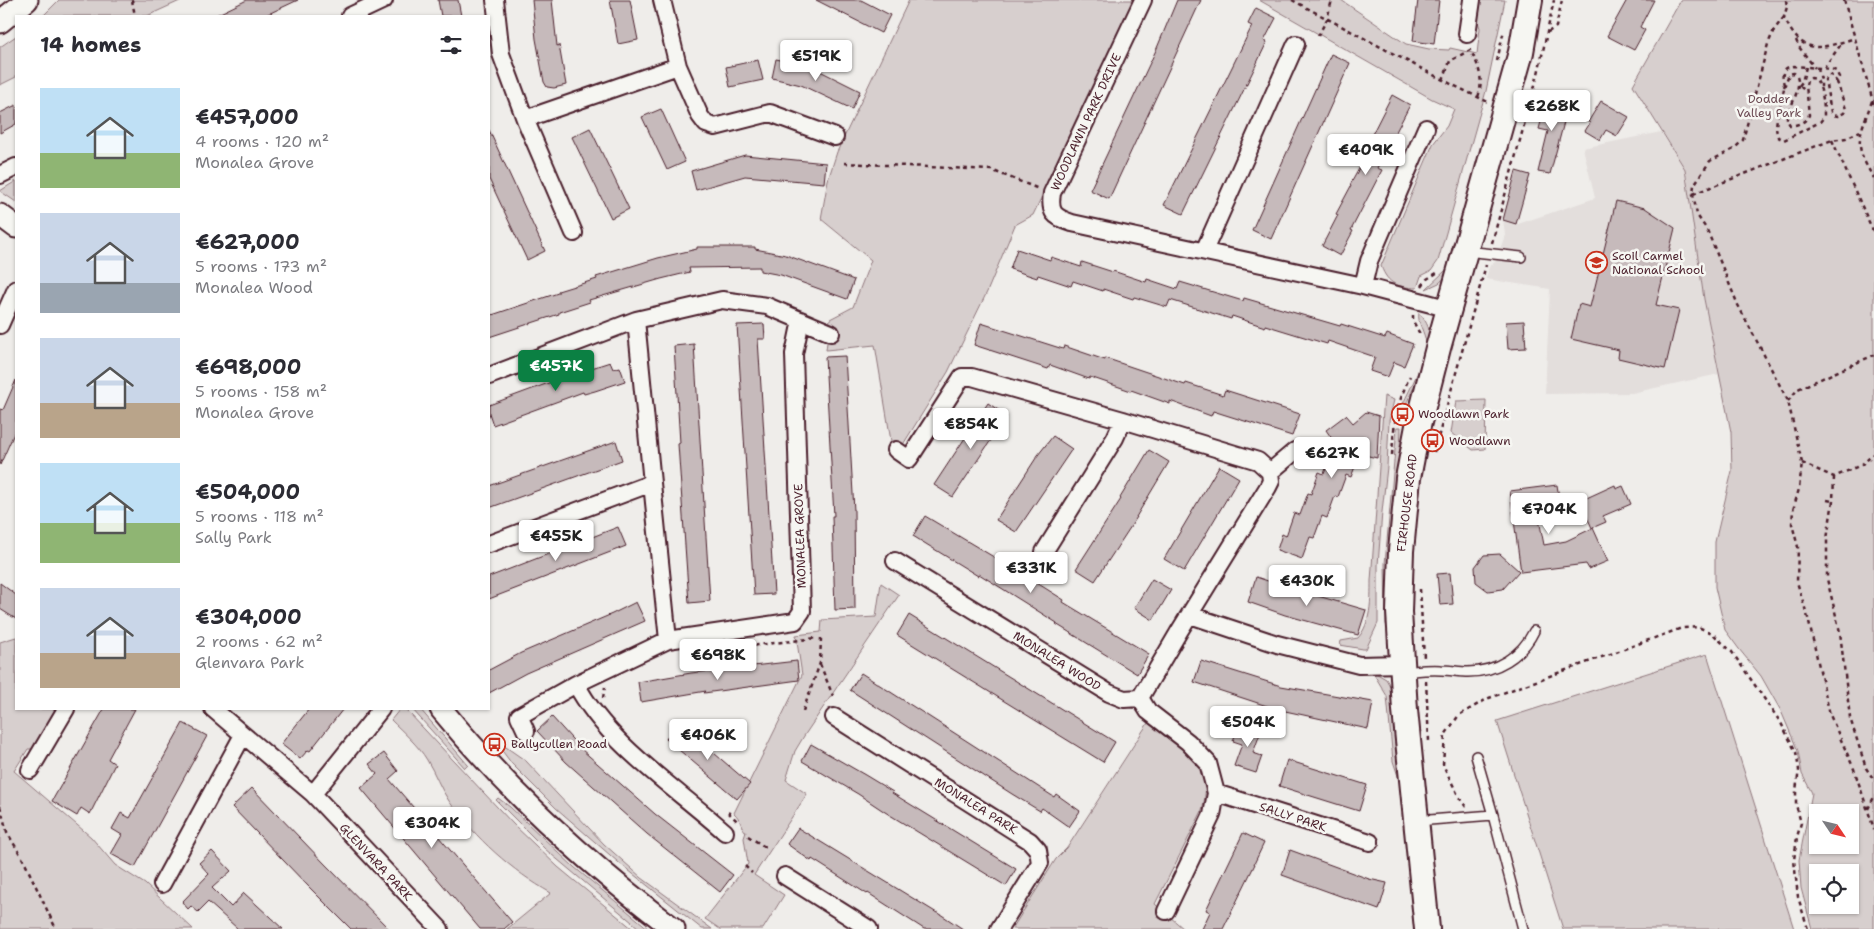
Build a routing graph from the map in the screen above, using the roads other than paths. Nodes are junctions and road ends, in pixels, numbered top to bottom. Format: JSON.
{"nodes":[{"id":1,"x":27,"y":0,"type":"edge"},
{"id":2,"x":384,"y":0,"type":"edge"},
{"id":3,"x":494,"y":0,"type":"edge"},
{"id":4,"x":662,"y":0,"type":"edge"},
{"id":5,"x":1143,"y":0,"type":"edge"},
{"id":6,"x":1472,"y":0,"type":"edge"},
{"id":7,"x":1530,"y":0,"type":"edge"},
{"id":8,"x":352,"y":15,"type":"edge"},
{"id":9,"x":0,"y":22,"type":"edge"},
{"id":10,"x":1467,"y":34,"type":"dead end"},
{"id":11,"x":1296,"y":44,"type":"dead end"},
{"id":12,"x":678,"y":66,"type":"junction"},
{"id":13,"x":525,"y":120,"type":"junction"},
{"id":14,"x":1426,"y":128,"type":"dead end"},
{"id":15,"x":835,"y":137,"type":"dead end"},
{"id":16,"x":15,"y":168,"type":"edge"},
{"id":17,"x":0,"y":175,"type":"edge"},
{"id":18,"x":0,"y":215,"type":"edge"},
{"id":19,"x":15,"y":226,"type":"edge"},
{"id":20,"x":574,"y":233,"type":"dead end"},
{"id":21,"x":1204,"y":251,"type":"junction"},
{"id":22,"x":1466,"y":251,"type":"junction"},
{"id":23,"x":1521,"y":257,"type":"dead end"},
{"id":24,"x":1363,"y":286,"type":"junction"},
{"id":25,"x":15,"y":291,"type":"edge"},
{"id":26,"x":1450,"y":309,"type":"junction"},
{"id":27,"x":636,"y":320,"type":"junction"},
{"id":28,"x":801,"y":320,"type":"junction"},
{"id":29,"x":0,"y":325,"type":"edge"},
{"id":30,"x":831,"y":333,"type":"dead end"},
{"id":31,"x":490,"y":376,"type":"edge"},
{"id":32,"x":1123,"y":420,"type":"junction"},
{"id":33,"x":896,"y":450,"type":"dead end"},
{"id":34,"x":1295,"y":452,"type":"dead end"},
{"id":35,"x":1270,"y":472,"type":"junction"},
{"id":36,"x":652,"y":483,"type":"junction"},
{"id":37,"x":490,"y":544,"type":"edge"},
{"id":38,"x":1044,"y":552,"type":"dead end"},
{"id":39,"x":895,"y":561,"type":"dead end"},
{"id":40,"x":1190,"y":614,"type":"junction"},
{"id":41,"x":1534,"y":631,"type":"dead end"},
{"id":42,"x":668,"y":640,"type":"junction"},
{"id":43,"x":1410,"y":669,"type":"junction"},
{"id":44,"x":576,"y":684,"type":"junction"},
{"id":45,"x":1140,"y":698,"type":"junction"},
{"id":46,"x":65,"y":710,"type":"edge"},
{"id":47,"x":214,"y":710,"type":"edge"},
{"id":48,"x":380,"y":710,"type":"edge"},
{"id":49,"x":442,"y":710,"type":"edge"},
{"id":50,"x":834,"y":717,"type":"dead end"},
{"id":51,"x":526,"y":731,"type":"dead end"},
{"id":52,"x":243,"y":735,"type":"junction"},
{"id":53,"x":1476,"y":756,"type":"dead end"},
{"id":54,"x":30,"y":770,"type":"dead end"},
{"id":55,"x":1216,"y":792,"type":"junction"},
{"id":56,"x":313,"y":794,"type":"junction"},
{"id":57,"x":1493,"y":815,"type":"junction"},
{"id":58,"x":1417,"y":822,"type":"junction"},
{"id":59,"x":732,"y":828,"type":"road end"},
{"id":60,"x":1370,"y":842,"type":"dead end"},
{"id":61,"x":785,"y":876,"type":"dead end"},
{"id":62,"x":162,"y":884,"type":"dead end"},
{"id":63,"x":1166,"y":911,"type":"dead end"},
{"id":64,"x":440,"y":929,"type":"edge"},
{"id":65,"x":674,"y":929,"type":"edge"},
{"id":66,"x":869,"y":929,"type":"edge"},
{"id":67,"x":999,"y":929,"type":"edge"},
{"id":68,"x":1427,"y":929,"type":"edge"},
{"id":69,"x":1523,"y":929,"type":"edge"}],
"edges":[{"from":1,"to":9,"type":"street"},
{"from":2,"to":8,"type":"street"},
{"from":3,"to":13,"type":"street"},
{"from":4,"to":12,"type":"street"},
{"from":5,"to":21,"type":"street","name":"WOODLAWN PARK DRIVE"},
{"from":6,"to":10,"type":"street"},
{"from":7,"to":22,"type":"main road","name":"FIRHOUSE ROAD"},
{"from":11,"to":21,"type":"street"},
{"from":12,"to":13,"type":"street"},
{"from":12,"to":15,"type":"street"},
{"from":13,"to":20,"type":"street"},
{"from":14,"to":24,"type":"street"},
{"from":16,"to":17,"type":"street"},
{"from":18,"to":19,"type":"street"},
{"from":21,"to":24,"type":"street","name":"WOODLAWN PARK DRIVE"},
{"from":22,"to":23,"type":"lane"},
{"from":22,"to":26,"type":"main road","name":"FIRHOUSE ROAD"},
{"from":24,"to":26,"type":"street","name":"WOODLAWN PARK DRIVE"},
{"from":25,"to":29,"type":"street"},
{"from":26,"to":43,"type":"main road","name":"FIRHOUSE ROAD"},
{"from":27,"to":28,"type":"street"},
{"from":27,"to":31,"type":"street"},
{"from":27,"to":36,"type":"street"},
{"from":28,"to":30,"type":"street"},
{"from":28,"to":42,"type":"street","name":"MONALEA GROVE"},
{"from":32,"to":33,"type":"street"},
{"from":32,"to":35,"type":"street"},
{"from":32,"to":38,"type":"street"},
{"from":34,"to":35,"type":"street"},
{"from":35,"to":40,"type":"street"},
{"from":36,"to":37,"type":"street"},
{"from":36,"to":42,"type":"street"},
{"from":39,"to":45,"type":"street","name":"MONALEA WOOD"},
{"from":40,"to":43,"type":"street"},
{"from":40,"to":45,"type":"street"},
{"from":41,"to":43,"type":"lane"},
{"from":42,"to":44,"type":"street","name":"MONALEA GROVE"},
{"from":43,"to":58,"type":"main road","name":"FIRHOUSE ROAD"},
{"from":44,"to":51,"type":"street","name":"MONALEA GROVE"},
{"from":44,"to":59,"type":"street"},
{"from":45,"to":55,"type":"street"},
{"from":46,"to":54,"type":"street"},
{"from":47,"to":52,"type":"street","name":"GLENVARA PARK"},
{"from":48,"to":56,"type":"street"},
{"from":49,"to":65,"type":"street"},
{"from":50,"to":67,"type":"street","name":"MONALEA PARK"},
{"from":52,"to":56,"type":"street","name":"GLENVARA PARK"},
{"from":52,"to":62,"type":"street"},
{"from":53,"to":57,"type":"lane"},
{"from":55,"to":60,"type":"street","name":"SALLY PARK"},
{"from":55,"to":63,"type":"street"},
{"from":56,"to":64,"type":"street","name":"GLENVARA PARK"},
{"from":57,"to":58,"type":"lane"},
{"from":57,"to":69,"type":"lane"},
{"from":58,"to":68,"type":"main road","name":"FIRHOUSE ROAD"},
{"from":61,"to":66,"type":"street"}]}
